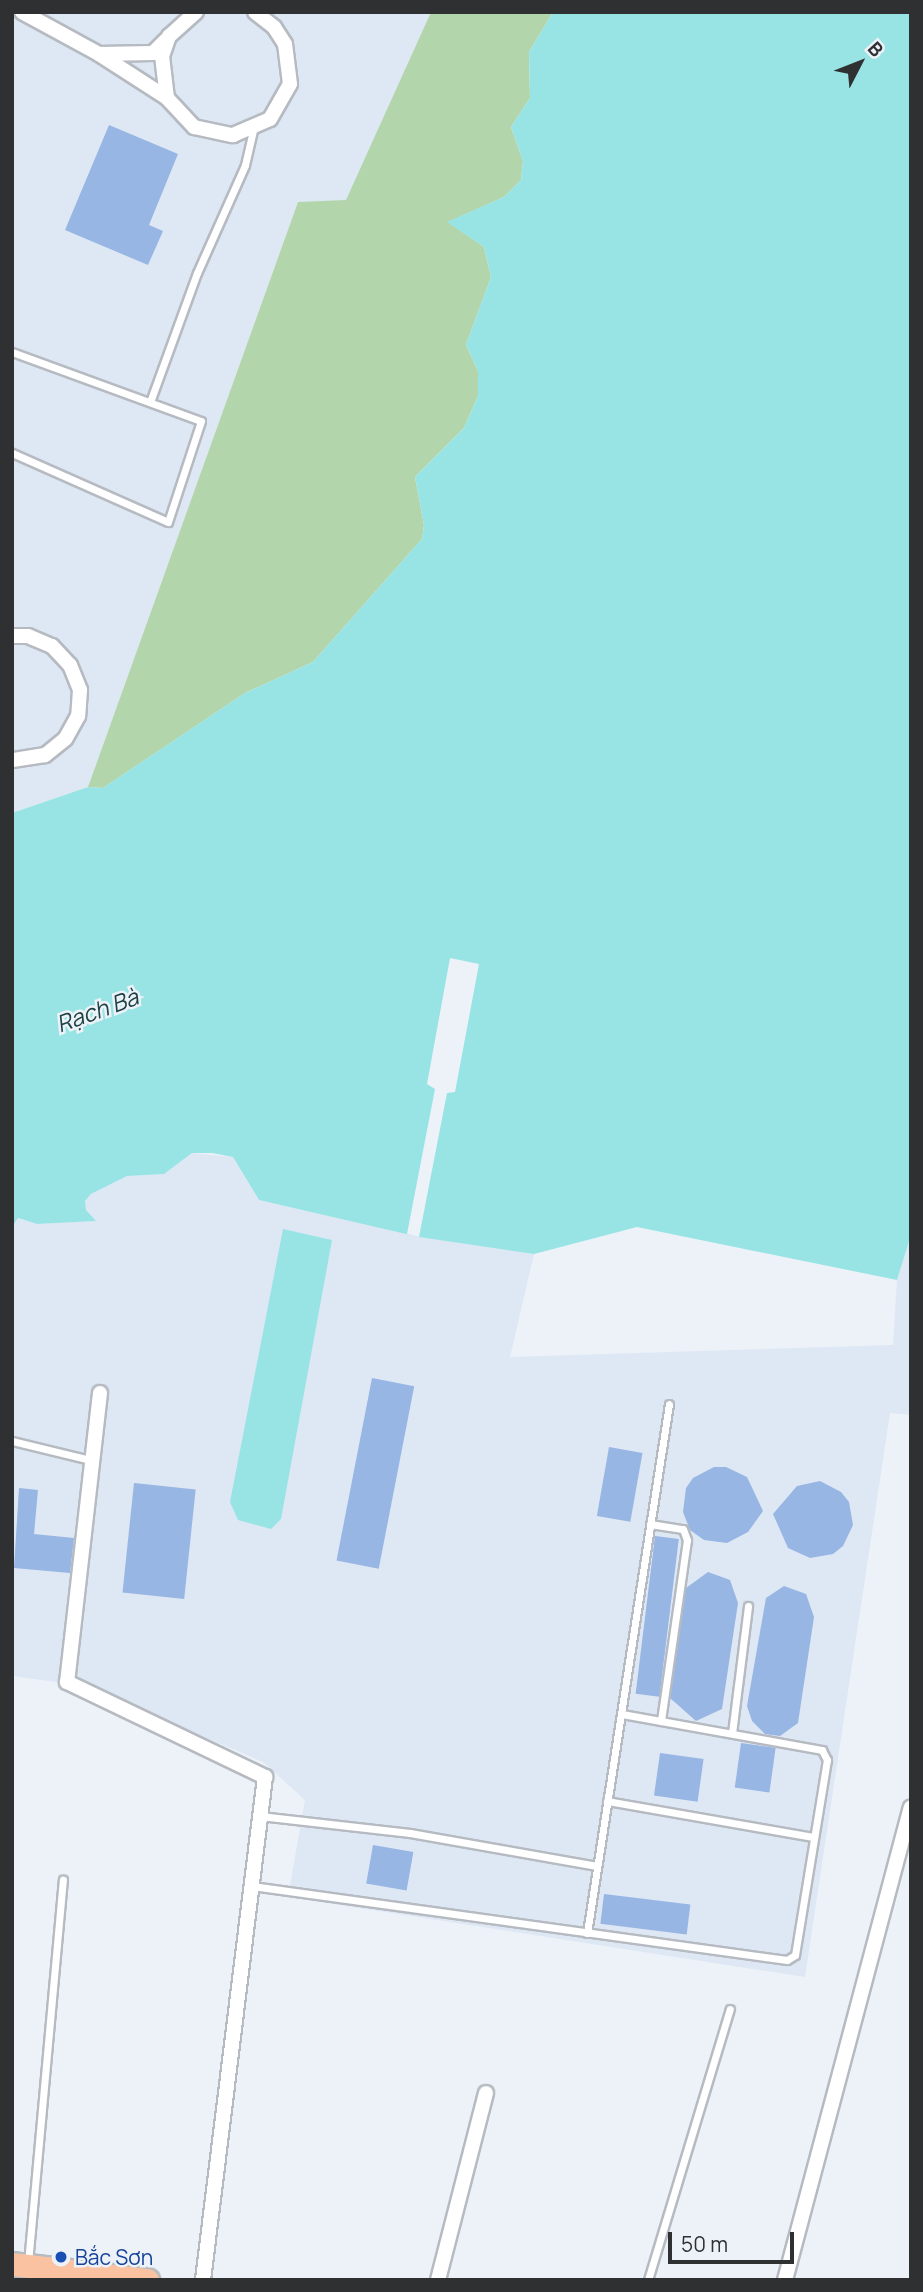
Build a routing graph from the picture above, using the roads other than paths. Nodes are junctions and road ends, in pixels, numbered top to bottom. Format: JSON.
{"nodes":[{"id":1,"x":22,"y":12,"type":"edge"},
{"id":2,"x":196,"y":12,"type":"edge"},
{"id":3,"x":255,"y":12,"type":"edge"},
{"id":4,"x":169,"y":36,"type":"junction"},
{"id":5,"x":99,"y":54,"type":"junction"},
{"id":6,"x":167,"y":98,"type":"junction"},
{"id":7,"x":253,"y":130,"type":"junction"},
{"id":8,"x":12,"y":352,"type":"edge"},
{"id":9,"x":150,"y":402,"type":"junction"},
{"id":10,"x":12,"y":453,"type":"edge"},
{"id":11,"x":12,"y":636,"type":"edge"},
{"id":12,"x":12,"y":760,"type":"edge"},
{"id":13,"x":100,"y":1393,"type":"dead end"},
{"id":14,"x":669,"y":1404,"type":"dead end"},
{"id":15,"x":12,"y":1441,"type":"edge"},
{"id":16,"x":94,"y":1461,"type":"junction"},
{"id":17,"x":650,"y":1524,"type":"junction"},
{"id":18,"x":748,"y":1606,"type":"dead end"},
{"id":19,"x":621,"y":1714,"type":"junction"},
{"id":20,"x":662,"y":1721,"type":"junction"},
{"id":21,"x":732,"y":1733,"type":"junction"},
{"id":22,"x":607,"y":1801,"type":"junction"},
{"id":23,"x":911,"y":1808,"type":"edge"},
{"id":24,"x":260,"y":1816,"type":"junction"},
{"id":25,"x":814,"y":1837,"type":"junction"},
{"id":26,"x":597,"y":1866,"type":"junction"},
{"id":27,"x":63,"y":1881,"type":"dead end"},
{"id":28,"x":252,"y":1886,"type":"junction"},
{"id":29,"x":587,"y":1933,"type":"junction"},
{"id":30,"x":730,"y":2009,"type":"dead end"},
{"id":31,"x":486,"y":2093,"type":"dead end"},
{"id":32,"x":20,"y":2265,"type":"edge"},
{"id":33,"x":147,"y":2280,"type":"edge"},
{"id":34,"x":203,"y":2280,"type":"edge"},
{"id":35,"x":438,"y":2280,"type":"edge"},
{"id":36,"x":648,"y":2280,"type":"edge"},
{"id":37,"x":785,"y":2280,"type":"edge"}],
"edges":[{"from":1,"to":5,"type":"street"},
{"from":2,"to":4,"type":"street"},
{"from":3,"to":7,"type":"street"},
{"from":4,"to":5,"type":"street"},
{"from":4,"to":6,"type":"street"},
{"from":5,"to":6,"type":"street"},
{"from":6,"to":7,"type":"street"},
{"from":7,"to":9,"type":"lane"},
{"from":8,"to":9,"type":"lane"},
{"from":9,"to":10,"type":"lane"},
{"from":11,"to":12,"type":"street"},
{"from":13,"to":16,"type":"street"},
{"from":14,"to":17,"type":"lane"},
{"from":15,"to":16,"type":"lane"},
{"from":16,"to":24,"type":"street"},
{"from":17,"to":19,"type":"lane"},
{"from":17,"to":20,"type":"lane"},
{"from":18,"to":21,"type":"lane"},
{"from":19,"to":20,"type":"lane"},
{"from":19,"to":22,"type":"lane"},
{"from":20,"to":21,"type":"lane"},
{"from":21,"to":25,"type":"lane"},
{"from":22,"to":25,"type":"lane"},
{"from":22,"to":26,"type":"lane"},
{"from":23,"to":37,"type":"street"},
{"from":24,"to":26,"type":"lane"},
{"from":24,"to":28,"type":"street"},
{"from":25,"to":29,"type":"lane"},
{"from":26,"to":29,"type":"lane"},
{"from":27,"to":32,"type":"lane"},
{"from":28,"to":29,"type":"lane"},
{"from":28,"to":34,"type":"street"},
{"from":30,"to":36,"type":"lane"},
{"from":31,"to":35,"type":"street"},
{"from":32,"to":33,"type":"main road"}]}
